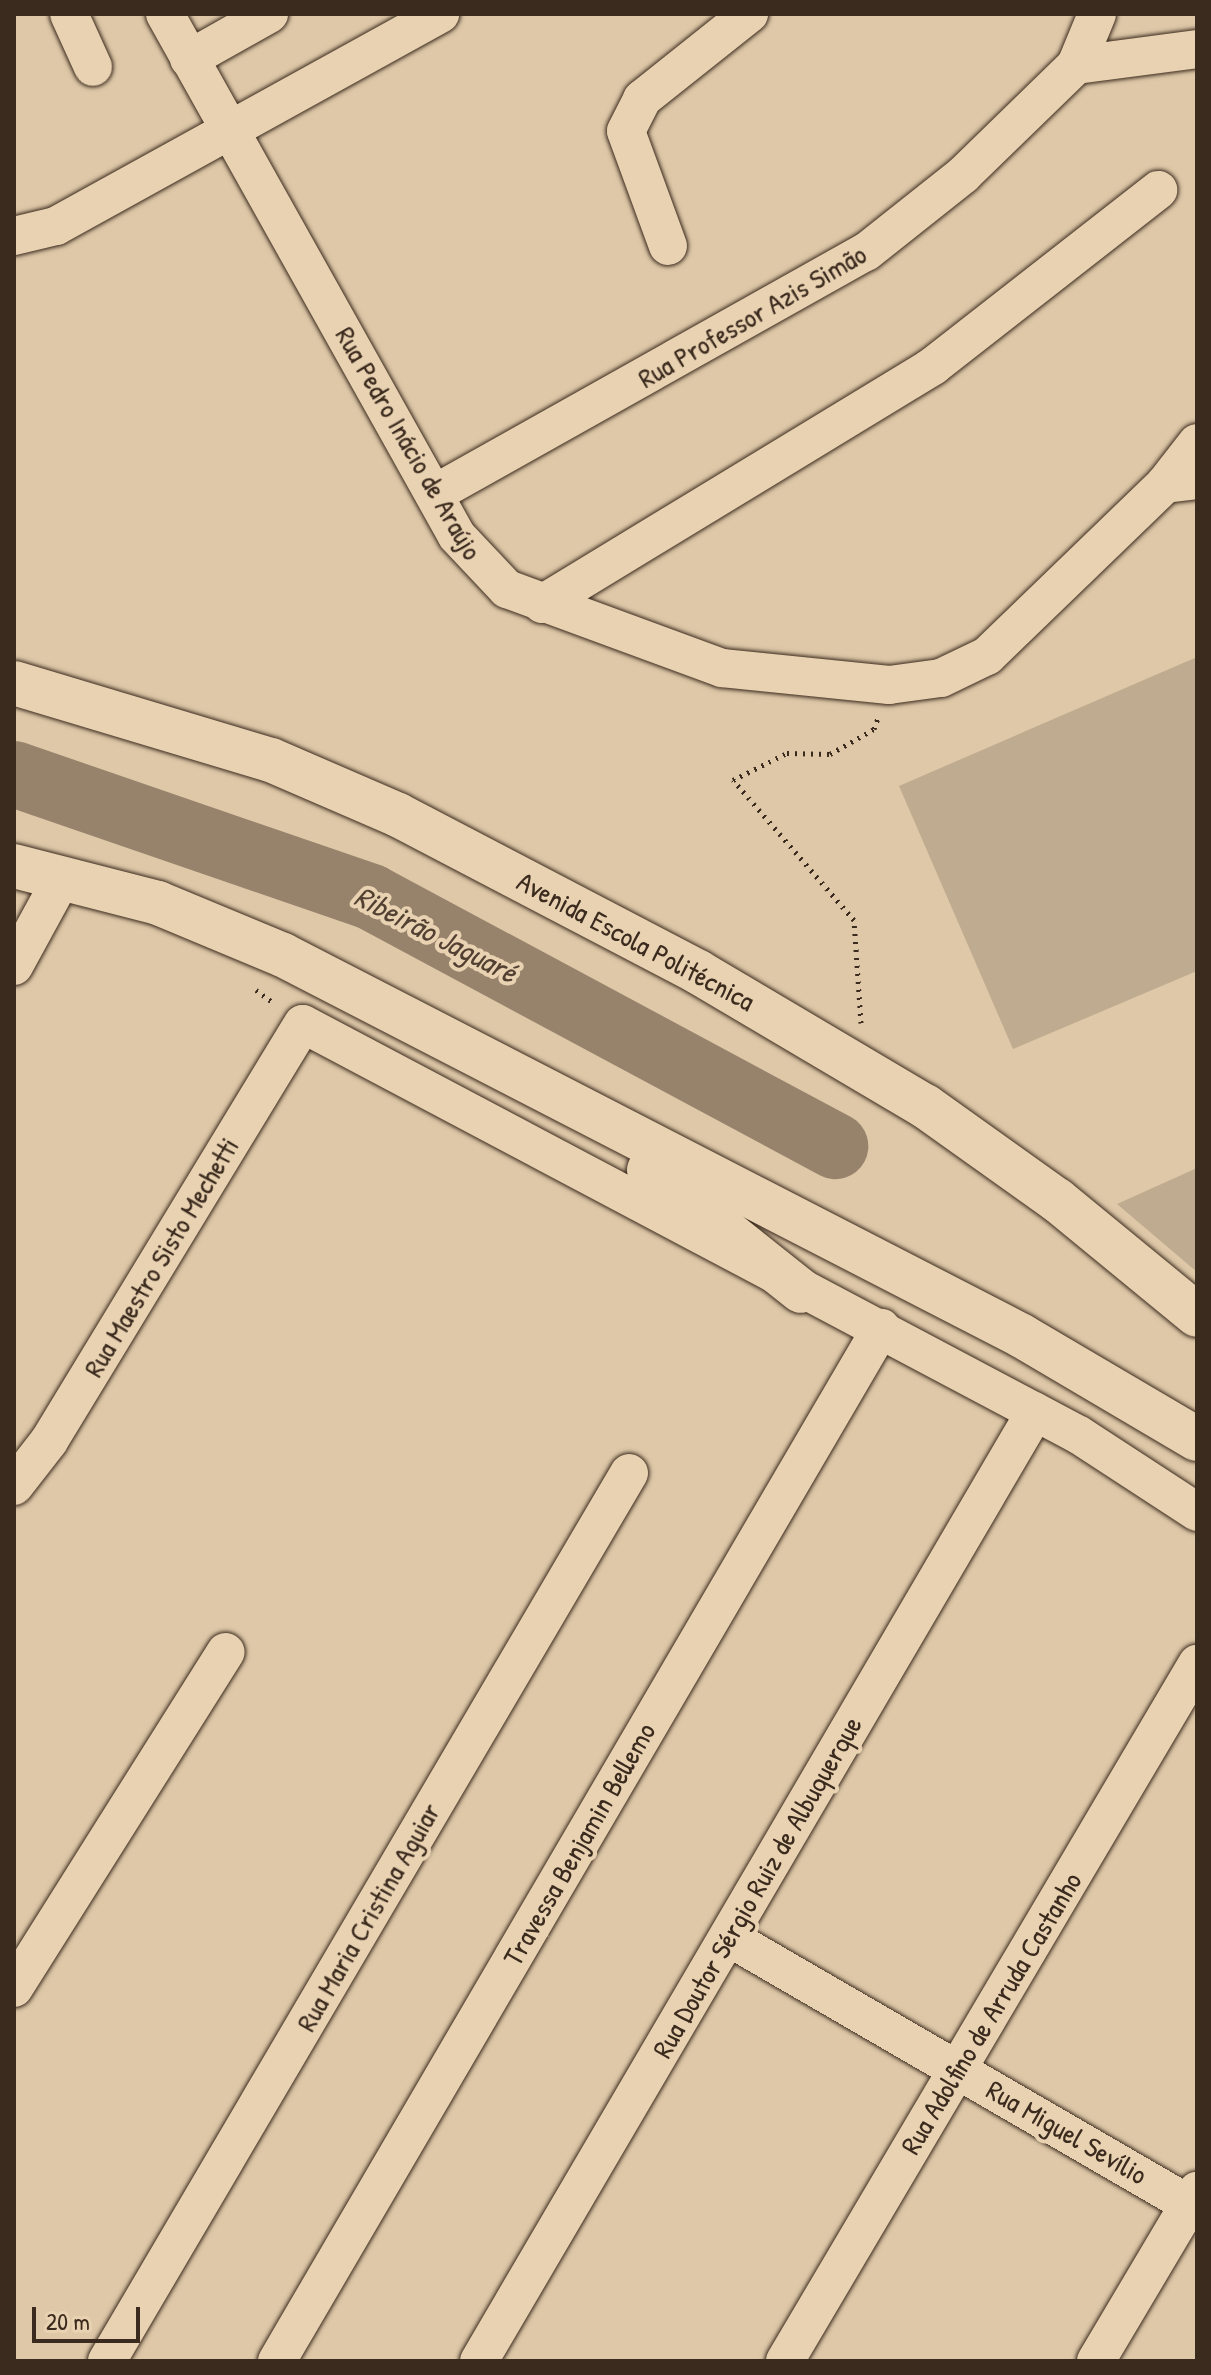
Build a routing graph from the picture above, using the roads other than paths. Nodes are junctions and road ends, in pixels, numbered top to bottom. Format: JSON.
{"nodes":[{"id":1,"x":69,"y":14,"type":"edge"},
{"id":2,"x":165,"y":14,"type":"edge"},
{"id":3,"x":269,"y":14,"type":"edge"},
{"id":4,"x":440,"y":14,"type":"edge"},
{"id":5,"x":749,"y":14,"type":"edge"},
{"id":6,"x":1097,"y":14,"type":"edge"},
{"id":7,"x":228,"y":25,"type":"edge"},
{"id":8,"x":1197,"y":49,"type":"edge"},
{"id":9,"x":189,"y":59,"type":"junction"},
{"id":10,"x":1076,"y":65,"type":"junction"},
{"id":11,"x":93,"y":67,"type":"dead end"},
{"id":12,"x":229,"y":124,"type":"junction"},
{"id":13,"x":1158,"y":190,"type":"dead end"},
{"id":14,"x":14,"y":236,"type":"edge"},
{"id":15,"x":668,"y":246,"type":"dead end"},
{"id":16,"x":1197,"y":443,"type":"edge"},
{"id":17,"x":1181,"y":482,"type":"edge"},
{"id":18,"x":434,"y":494,"type":"junction"},
{"id":19,"x":542,"y":604,"type":"junction"},
{"id":20,"x":14,"y":683,"type":"edge"},
{"id":21,"x":14,"y":866,"type":"edge"},
{"id":22,"x":62,"y":878,"type":"junction"},
{"id":23,"x":14,"y":966,"type":"edge"},
{"id":24,"x":572,"y":1109,"type":"junction"},
{"id":25,"x":801,"y":1291,"type":"junction"},
{"id":26,"x":1197,"y":1315,"type":"edge"},
{"id":27,"x":881,"y":1328,"type":"junction"},
{"id":28,"x":1035,"y":1412,"type":"junction"},
{"id":29,"x":1197,"y":1439,"type":"edge"},
{"id":30,"x":629,"y":1473,"type":"dead end"},
{"id":31,"x":14,"y":1486,"type":"edge"},
{"id":32,"x":1197,"y":1512,"type":"edge"},
{"id":33,"x":226,"y":1652,"type":"dead end"},
{"id":34,"x":1197,"y":1664,"type":"edge"},
{"id":35,"x":728,"y":1937,"type":"junction"},
{"id":36,"x":14,"y":1988,"type":"edge"},
{"id":37,"x":958,"y":2069,"type":"junction"},
{"id":38,"x":1194,"y":2201,"type":"edge"},
{"id":39,"x":107,"y":2361,"type":"edge"},
{"id":40,"x":277,"y":2361,"type":"edge"},
{"id":41,"x":479,"y":2361,"type":"edge"},
{"id":42,"x":785,"y":2361,"type":"edge"},
{"id":43,"x":1096,"y":2361,"type":"edge"}],
"edges":[{"from":1,"to":11,"type":"street"},
{"from":2,"to":9,"type":"street","name":"Rua Pedro Inácio de Araújo"},
{"from":3,"to":7,"type":"street"},
{"from":4,"to":12,"type":"street"},
{"from":5,"to":15,"type":"street"},
{"from":6,"to":10,"type":"street","name":"Rua Professor Azis Simão"},
{"from":7,"to":9,"type":"street"},
{"from":8,"to":10,"type":"street"},
{"from":9,"to":12,"type":"street","name":"Rua Pedro Inácio de Araújo"},
{"from":10,"to":18,"type":"street","name":"Rua Professor Azis Simão"},
{"from":12,"to":14,"type":"street"},
{"from":12,"to":18,"type":"street","name":"Rua Pedro Inácio de Araújo"},
{"from":13,"to":19,"type":"street"},
{"from":16,"to":17,"type":"street","name":"Rua Pedro Inácio de Araújo"},
{"from":17,"to":19,"type":"street","name":"Rua Pedro Inácio de Araújo"},
{"from":18,"to":19,"type":"street","name":"Rua Pedro Inácio de Araújo"},
{"from":20,"to":26,"type":"highway","name":"Avenida Escola Politécnica"},
{"from":21,"to":22,"type":"highway"},
{"from":22,"to":23,"type":"street"},
{"from":22,"to":24,"type":"highway"},
{"from":24,"to":25,"type":"highway"},
{"from":24,"to":29,"type":"highway"},
{"from":25,"to":27,"type":"street"},
{"from":25,"to":31,"type":"street","name":"Rua Maestro Sisto Mechetti"},
{"from":27,"to":28,"type":"street"},
{"from":27,"to":40,"type":"street","name":"Travessa Benjamin Bellemo"},
{"from":28,"to":32,"type":"street"},
{"from":28,"to":35,"type":"street","name":"Rua Doutor Sérgio Ruiz de Albuquerque"},
{"from":30,"to":39,"type":"street","name":"Rua Maria Cristina Aguiar"},
{"from":33,"to":36,"type":"street"},
{"from":34,"to":37,"type":"street","name":"Rua Adolfino de Arruda Castanho"},
{"from":35,"to":37,"type":"street","name":"Rua Miguel Sevílio"},
{"from":35,"to":41,"type":"street","name":"Rua Doutor Sérgio Ruiz de Albuquerque"},
{"from":37,"to":38,"type":"street","name":"Rua Miguel Sevílio"},
{"from":37,"to":42,"type":"street","name":"Rua Adolfino de Arruda Castanho"},
{"from":38,"to":43,"type":"street"}]}
